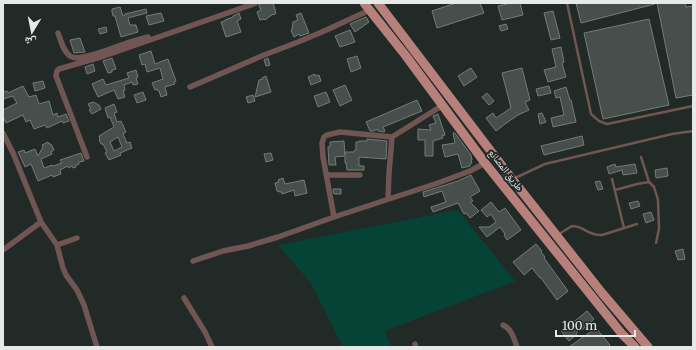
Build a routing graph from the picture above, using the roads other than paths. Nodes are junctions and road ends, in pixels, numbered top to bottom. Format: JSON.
{"nodes":[{"id":1,"x":247,"y":3,"type":"edge"},
{"id":2,"x":256,"y":3,"type":"edge"},
{"id":3,"x":378,"y":3,"type":"edge"},
{"id":4,"x":567,"y":3,"type":"edge"},
{"id":5,"x":367,"y":6,"type":"edge"},
{"id":6,"x":58,"y":33,"type":"dead end"},
{"id":7,"x":190,"y":87,"type":"dead end"},
{"id":8,"x":443,"y":105,"type":"junction"},
{"id":9,"x":693,"y":106,"type":"edge"},
{"id":10,"x":693,"y":130,"type":"edge"},
{"id":11,"x":3,"y":133,"type":"edge"},
{"id":12,"x":392,"y":137,"type":"junction"},
{"id":13,"x":87,"y":157,"type":"dead end"},
{"id":14,"x":641,"y":157,"type":"dead end"},
{"id":15,"x":485,"y":163,"type":"junction"},
{"id":16,"x":326,"y":175,"type":"junction"},
{"id":17,"x":360,"y":175,"type":"dead end"},
{"id":18,"x":512,"y":179,"type":"junction"},
{"id":19,"x":612,"y":179,"type":"dead end"},
{"id":20,"x":649,"y":182,"type":"junction"},
{"id":21,"x":615,"y":190,"type":"junction"},
{"id":22,"x":388,"y":199,"type":"junction"},
{"id":23,"x":334,"y":217,"type":"junction"},
{"id":24,"x":41,"y":222,"type":"junction"},
{"id":25,"x":637,"y":224,"type":"dead end"},
{"id":26,"x":624,"y":228,"type":"junction"},
{"id":27,"x":557,"y":236,"type":"junction"},
{"id":28,"x":77,"y":238,"type":"dead end"},
{"id":29,"x":656,"y":243,"type":"dead end"},
{"id":30,"x":57,"y":245,"type":"junction"},
{"id":31,"x":3,"y":250,"type":"edge"},
{"id":32,"x":193,"y":261,"type":"dead end"},
{"id":33,"x":602,"y":293,"type":"junction"},
{"id":34,"x":184,"y":298,"type":"dead end"},
{"id":35,"x":594,"y":299,"type":"junction"},
{"id":36,"x":503,"y":325,"type":"dead end"},
{"id":37,"x":97,"y":347,"type":"edge"},
{"id":38,"x":212,"y":347,"type":"edge"},
{"id":39,"x":517,"y":347,"type":"edge"},
{"id":40,"x":634,"y":347,"type":"edge"},
{"id":41,"x":648,"y":347,"type":"edge"}],
"edges":[{"from":1,"to":6,"type":"street"},
{"from":2,"to":13,"type":"street"},
{"from":3,"to":18,"type":"main road","name":"طريق المصانع"},
{"from":4,"to":9,"type":"lane"},
{"from":5,"to":7,"type":"street"},
{"from":5,"to":8,"type":"main road","name":"طريق المصانع"},
{"from":8,"to":12,"type":"street"},
{"from":8,"to":15,"type":"main road","name":"طريق المصانع"},
{"from":10,"to":18,"type":"lane"},
{"from":11,"to":24,"type":"street"},
{"from":12,"to":16,"type":"street"},
{"from":12,"to":22,"type":"street"},
{"from":14,"to":20,"type":"lane"},
{"from":15,"to":22,"type":"street"},
{"from":15,"to":35,"type":"main road","name":"طريق المصانع"},
{"from":16,"to":17,"type":"street"},
{"from":16,"to":23,"type":"street"},
{"from":18,"to":27,"type":"main road","name":"طريق المصانع"},
{"from":19,"to":21,"type":"lane"},
{"from":20,"to":21,"type":"lane"},
{"from":20,"to":29,"type":"lane"},
{"from":21,"to":26,"type":"lane"},
{"from":22,"to":23,"type":"street"},
{"from":23,"to":32,"type":"street"},
{"from":24,"to":30,"type":"street"},
{"from":24,"to":31,"type":"street"},
{"from":25,"to":26,"type":"lane"},
{"from":26,"to":27,"type":"lane"},
{"from":27,"to":33,"type":"main road","name":"طريق المصانع"},
{"from":28,"to":30,"type":"street"},
{"from":30,"to":37,"type":"street"},
{"from":33,"to":35,"type":"main road"},
{"from":33,"to":41,"type":"main road","name":"طريق المصانع"},
{"from":34,"to":38,"type":"street"},
{"from":35,"to":40,"type":"main road","name":"طريق المصانع"},
{"from":36,"to":39,"type":"street"}]}
